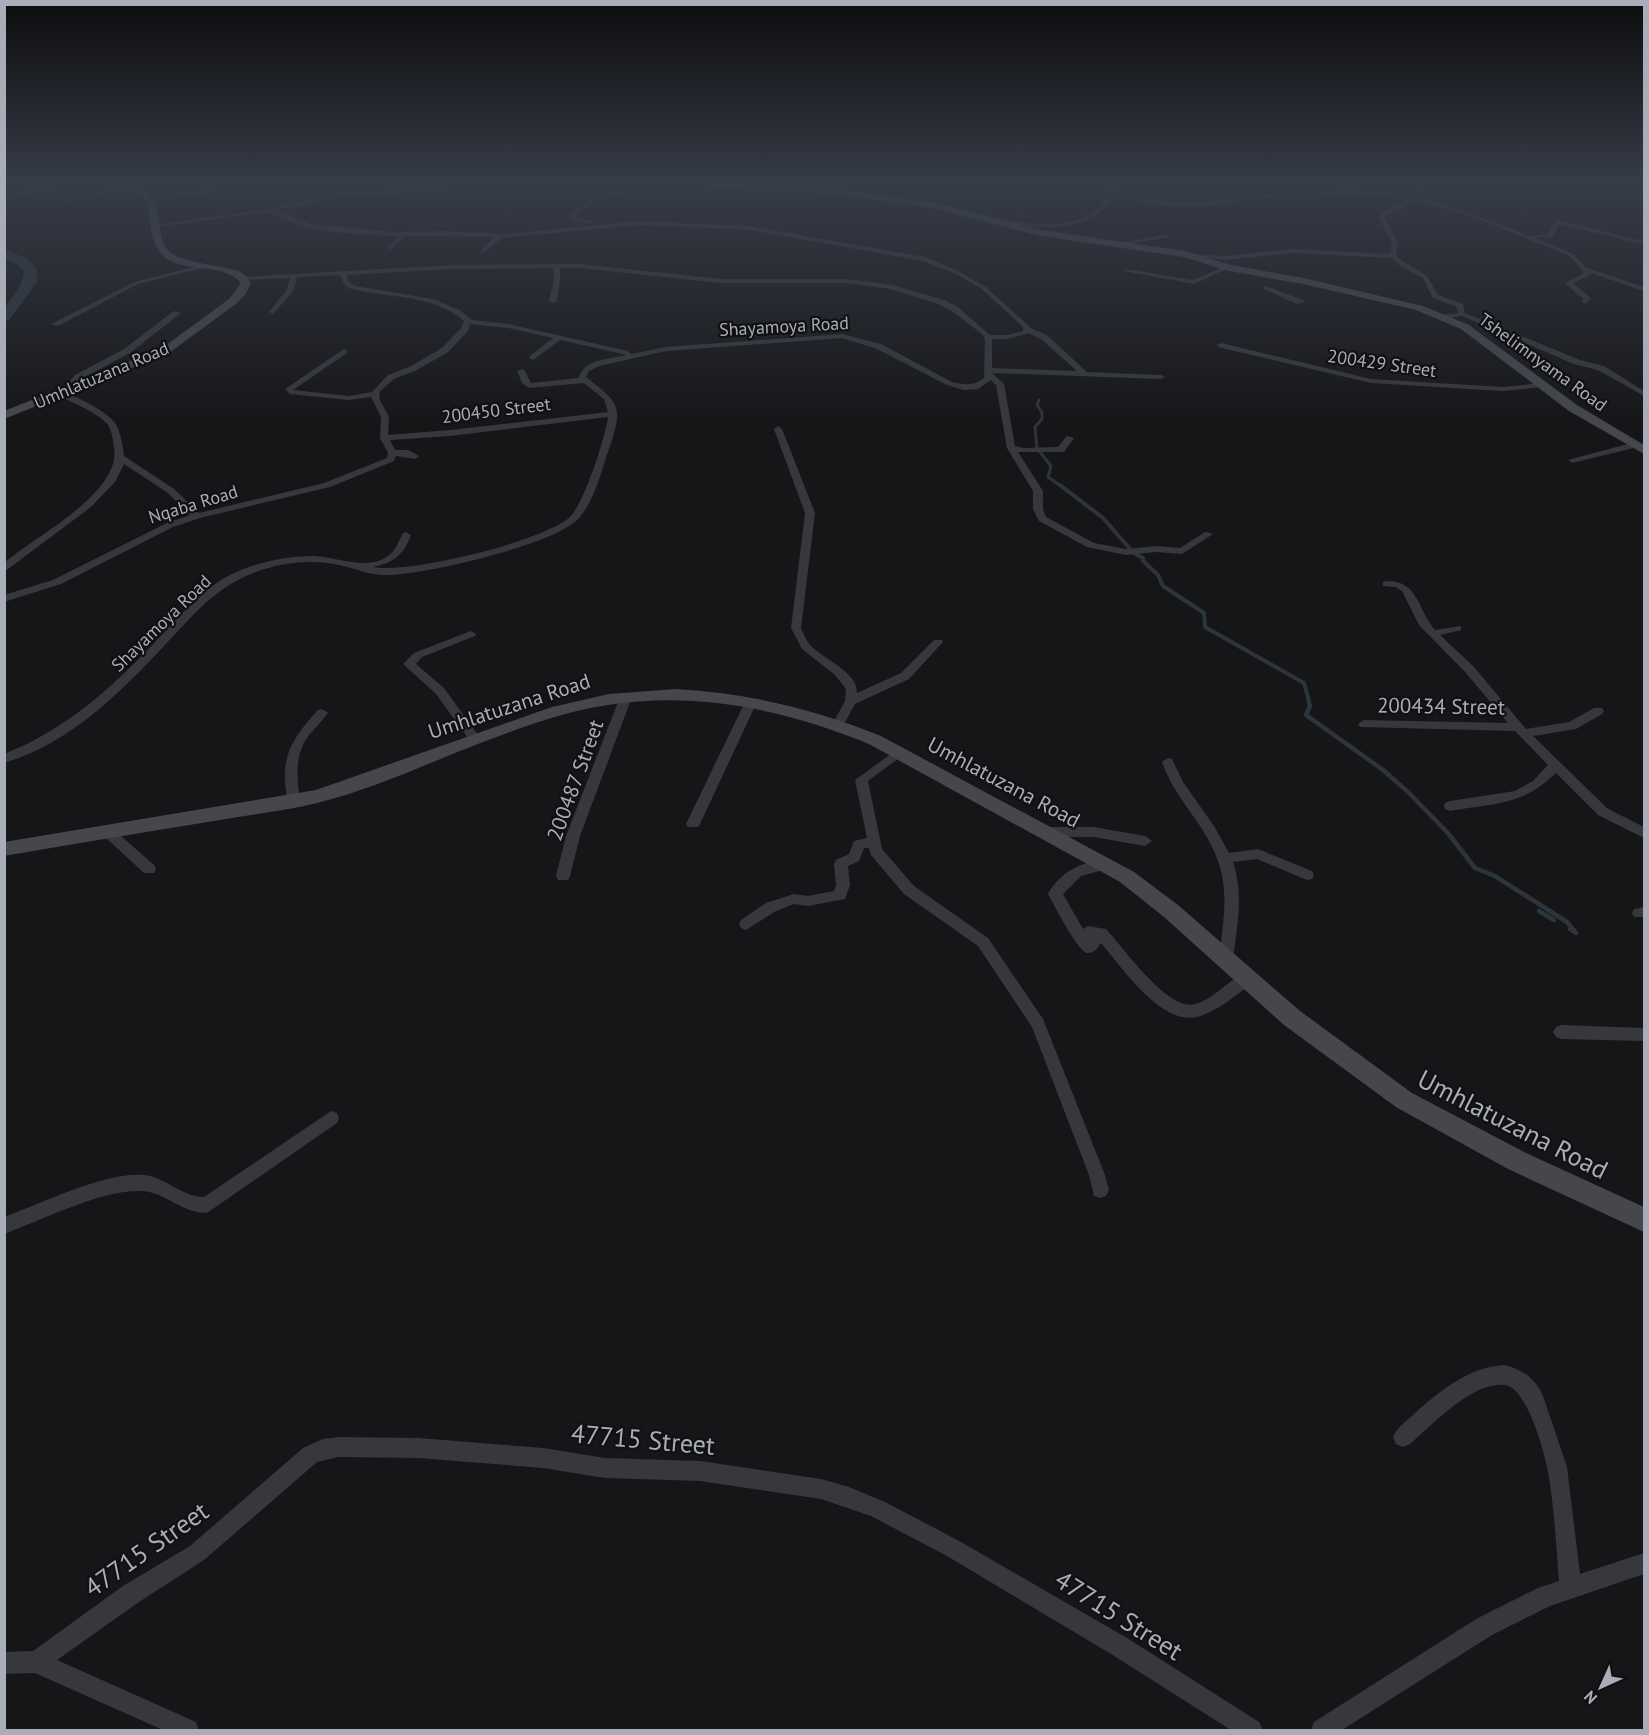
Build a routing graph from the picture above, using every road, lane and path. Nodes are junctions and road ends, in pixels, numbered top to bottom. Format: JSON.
{"nodes":[{"id":1,"x":182,"y":261,"type":"edge"},
{"id":2,"x":928,"y":261,"type":"edge"},
{"id":3,"x":1209,"y":261,"type":"edge"},
{"id":4,"x":1399,"y":261,"type":"edge"},
{"id":5,"x":1577,"y":261,"type":"edge"},
{"id":6,"x":206,"y":266,"type":"junction"},
{"id":7,"x":556,"y":267,"type":"junction"},
{"id":8,"x":1228,"y":267,"type":"junction"},
{"id":9,"x":1583,"y":268,"type":"junction"},
{"id":10,"x":1126,"y":271,"type":"dead end"},
{"id":11,"x":343,"y":272,"type":"junction"},
{"id":12,"x":295,"y":274,"type":"junction"},
{"id":13,"x":244,"y":278,"type":"junction"},
{"id":14,"x":1644,"y":289,"type":"edge"},
{"id":15,"x":1264,"y":290,"type":"dead end"},
{"id":16,"x":553,"y":301,"type":"dead end"},
{"id":17,"x":1300,"y":302,"type":"dead end"},
{"id":18,"x":1586,"y":302,"type":"dead end"},
{"id":19,"x":273,"y":312,"type":"dead end"},
{"id":20,"x":177,"y":313,"type":"dead end"},
{"id":21,"x":1462,"y":314,"type":"junction"},
{"id":22,"x":1445,"y":317,"type":"junction"},
{"id":23,"x":469,"y":322,"type":"junction"},
{"id":24,"x":55,"y":324,"type":"dead end"},
{"id":25,"x":1027,"y":329,"type":"junction"},
{"id":26,"x":559,"y":337,"type":"junction"},
{"id":27,"x":988,"y":337,"type":"junction"},
{"id":28,"x":1221,"y":345,"type":"dead end"},
{"id":29,"x":344,"y":351,"type":"dead end"},
{"id":30,"x":634,"y":354,"type":"junction"},
{"id":31,"x":533,"y":358,"type":"dead end"},
{"id":32,"x":521,"y":371,"type":"dead end"},
{"id":33,"x":988,"y":372,"type":"junction"},
{"id":34,"x":1084,"y":374,"type":"junction"},
{"id":35,"x":1161,"y":378,"type":"dead end"},
{"id":36,"x":585,"y":380,"type":"junction"},
{"id":37,"x":1542,"y":385,"type":"junction"},
{"id":38,"x":64,"y":391,"type":"junction"},
{"id":39,"x":375,"y":394,"type":"junction"},
{"id":40,"x":1644,"y":394,"type":"edge"},
{"id":41,"x":612,"y":414,"type":"junction"},
{"id":42,"x":4,"y":415,"type":"edge"},
{"id":43,"x":778,"y":429,"type":"dead end"},
{"id":44,"x":384,"y":438,"type":"junction"},
{"id":45,"x":1070,"y":438,"type":"dead end"},
{"id":46,"x":1640,"y":447,"type":"edge"},
{"id":47,"x":1011,"y":448,"type":"junction"},
{"id":48,"x":392,"y":453,"type":"junction"},
{"id":49,"x":415,"y":456,"type":"dead end"},
{"id":50,"x":120,"y":457,"type":"junction"},
{"id":51,"x":1572,"y":460,"type":"dead end"},
{"id":52,"x":197,"y":516,"type":"junction"},
{"id":53,"x":1208,"y":534,"type":"dead end"},
{"id":54,"x":406,"y":535,"type":"dead end"},
{"id":55,"x":6,"y":566,"type":"edge"},
{"id":56,"x":356,"y":567,"type":"junction"},
{"id":57,"x":1387,"y":584,"type":"dead end"},
{"id":58,"x":4,"y":599,"type":"edge"},
{"id":59,"x":1457,"y":628,"type":"dead end"},
{"id":60,"x":471,"y":634,"type":"dead end"},
{"id":61,"x":1432,"y":634,"type":"junction"},
{"id":62,"x":938,"y":642,"type":"dead end"},
{"id":63,"x":626,"y":697,"type":"junction"},
{"id":64,"x":851,"y":701,"type":"junction"},
{"id":65,"x":750,"y":704,"type":"junction"},
{"id":66,"x":1598,"y":711,"type":"dead end"},
{"id":67,"x":322,"y":713,"type":"dead end"},
{"id":68,"x":839,"y":723,"type":"junction"},
{"id":69,"x":1364,"y":724,"type":"dead end"},
{"id":70,"x":1520,"y":730,"type":"junction"},
{"id":71,"x":475,"y":739,"type":"junction"},
{"id":72,"x":899,"y":752,"type":"junction"},
{"id":73,"x":4,"y":759,"type":"edge"},
{"id":74,"x":1168,"y":762,"type":"dead end"},
{"id":75,"x":1556,"y":765,"type":"junction"},
{"id":76,"x":294,"y":801,"type":"junction"},
{"id":77,"x":1450,"y":806,"type":"dead end"},
{"id":78,"x":693,"y":824,"type":"dead end"},
{"id":79,"x":108,"y":832,"type":"junction"},
{"id":80,"x":1049,"y":832,"type":"junction"},
{"id":81,"x":1644,"y":833,"type":"edge"},
{"id":82,"x":1145,"y":841,"type":"dead end"},
{"id":83,"x":874,"y":842,"type":"junction"},
{"id":84,"x":4,"y":849,"type":"edge"},
{"id":85,"x":1225,"y":858,"type":"junction"},
{"id":86,"x":1105,"y":864,"type":"junction"},
{"id":87,"x":149,"y":869,"type":"dead end"},
{"id":88,"x":1307,"y":875,"type":"dead end"},
{"id":89,"x":563,"y":876,"type":"dead end"},
{"id":90,"x":746,"y":924,"type":"dead end"},
{"id":91,"x":1226,"y":960,"type":"junction"},
{"id":92,"x":1247,"y":980,"type":"junction"},
{"id":93,"x":1561,"y":1032,"type":"dead end"},
{"id":94,"x":1644,"y":1035,"type":"edge"},
{"id":95,"x":331,"y":1118,"type":"dead end"},
{"id":96,"x":1100,"y":1190,"type":"dead end"},
{"id":97,"x":1644,"y":1220,"type":"edge"},
{"id":98,"x":4,"y":1226,"type":"edge"},
{"id":99,"x":1403,"y":1437,"type":"dead end"},
{"id":100,"x":1644,"y":1564,"type":"edge"},
{"id":101,"x":1571,"y":1588,"type":"junction"},
{"id":102,"x":36,"y":1662,"type":"junction"},
{"id":103,"x":4,"y":1663,"type":"edge"},
{"id":104,"x":188,"y":1731,"type":"edge"},
{"id":105,"x":1251,"y":1731,"type":"edge"},
{"id":106,"x":1322,"y":1731,"type":"edge"}],
"edges":[{"from":1,"to":6,"type":"street"},
{"from":2,"to":25,"type":"street"},
{"from":3,"to":8,"type":"street","name":"Tshelimnyama Road"},
{"from":4,"to":21,"type":"street"},
{"from":5,"to":9,"type":"street"},
{"from":6,"to":13,"type":"street"},
{"from":6,"to":24,"type":"street"},
{"from":7,"to":11,"type":"street","name":"Shayamoya Road"},
{"from":7,"to":16,"type":"street"},
{"from":7,"to":27,"type":"street","name":"Shayamoya Road"},
{"from":8,"to":10,"type":"street"},
{"from":8,"to":22,"type":"street","name":"Tshelimnyama Road"},
{"from":9,"to":14,"type":"street"},
{"from":9,"to":18,"type":"street"},
{"from":11,"to":12,"type":"street","name":"Shayamoya Road"},
{"from":11,"to":23,"type":"street"},
{"from":12,"to":13,"type":"street","name":"Shayamoya Road"},
{"from":12,"to":19,"type":"street"},
{"from":13,"to":38,"type":"street","name":"Umhlatuzana Road"},
{"from":15,"to":17,"type":"street"},
{"from":20,"to":38,"type":"street"},
{"from":21,"to":22,"type":"street"},
{"from":21,"to":40,"type":"street"},
{"from":22,"to":37,"type":"street","name":"Tshelimnyama Road"},
{"from":23,"to":26,"type":"street"},
{"from":23,"to":39,"type":"street"},
{"from":25,"to":27,"type":"street"},
{"from":25,"to":34,"type":"street"},
{"from":26,"to":30,"type":"street"},
{"from":26,"to":31,"type":"street"},
{"from":27,"to":33,"type":"street"},
{"from":28,"to":37,"type":"street","name":"200429 Street"},
{"from":29,"to":39,"type":"street"},
{"from":30,"to":33,"type":"street","name":"Shayamoya Road"},
{"from":30,"to":36,"type":"street","name":"Shayamoya Road"},
{"from":32,"to":36,"type":"street"},
{"from":33,"to":34,"type":"street"},
{"from":33,"to":47,"type":"street"},
{"from":34,"to":35,"type":"street"},
{"from":36,"to":41,"type":"street"},
{"from":37,"to":46,"type":"street","name":"Tshelimnyama Road"},
{"from":38,"to":42,"type":"street","name":"Umhlatuzana Road"},
{"from":38,"to":50,"type":"street"},
{"from":39,"to":44,"type":"street"},
{"from":41,"to":44,"type":"street","name":"200450 Street"},
{"from":41,"to":56,"type":"street","name":"Shayamoya Road"},
{"from":43,"to":64,"type":"street"},
{"from":44,"to":48,"type":"street"},
{"from":45,"to":47,"type":"street"},
{"from":46,"to":51,"type":"street"},
{"from":47,"to":53,"type":"street"},
{"from":48,"to":49,"type":"street"},
{"from":48,"to":52,"type":"street","name":"Nqaba Road"},
{"from":50,"to":52,"type":"street"},
{"from":50,"to":55,"type":"street"},
{"from":52,"to":58,"type":"street","name":"Nqaba Road"},
{"from":54,"to":56,"type":"street"},
{"from":56,"to":73,"type":"street","name":"Shayamoya Road"},
{"from":57,"to":61,"type":"street"},
{"from":59,"to":61,"type":"street"},
{"from":60,"to":71,"type":"street"},
{"from":61,"to":70,"type":"street"},
{"from":62,"to":64,"type":"street"},
{"from":63,"to":65,"type":"street","name":"Umhlatuzana Road"},
{"from":63,"to":71,"type":"street","name":"Umhlatuzana Road"},
{"from":63,"to":89,"type":"street","name":"200487 Street"},
{"from":64,"to":68,"type":"street"},
{"from":65,"to":68,"type":"street","name":"Umhlatuzana Road"},
{"from":65,"to":78,"type":"street"},
{"from":66,"to":70,"type":"street","name":"200434 Street"},
{"from":67,"to":76,"type":"street"},
{"from":68,"to":72,"type":"street","name":"Umhlatuzana Road"},
{"from":69,"to":70,"type":"street","name":"200434 Street"},
{"from":70,"to":75,"type":"street"},
{"from":71,"to":76,"type":"street","name":"Umhlatuzana Road"},
{"from":72,"to":80,"type":"street","name":"Umhlatuzana Road"},
{"from":72,"to":83,"type":"street"},
{"from":74,"to":85,"type":"street"},
{"from":75,"to":77,"type":"street"},
{"from":75,"to":81,"type":"street"},
{"from":76,"to":79,"type":"street","name":"Umhlatuzana Road"},
{"from":79,"to":84,"type":"street","name":"Umhlatuzana Road"},
{"from":79,"to":87,"type":"street"},
{"from":80,"to":82,"type":"street"},
{"from":80,"to":86,"type":"street","name":"Umhlatuzana Road"},
{"from":83,"to":90,"type":"street"},
{"from":83,"to":96,"type":"street"},
{"from":85,"to":88,"type":"street"},
{"from":85,"to":91,"type":"street"},
{"from":86,"to":91,"type":"street","name":"Umhlatuzana Road"},
{"from":86,"to":92,"type":"street"},
{"from":91,"to":92,"type":"street","name":"Umhlatuzana Road"},
{"from":92,"to":97,"type":"street","name":"Umhlatuzana Road"},
{"from":93,"to":94,"type":"street"},
{"from":95,"to":98,"type":"street"},
{"from":99,"to":101,"type":"street"},
{"from":100,"to":101,"type":"street"},
{"from":101,"to":106,"type":"street"},
{"from":102,"to":103,"type":"street"},
{"from":102,"to":104,"type":"street"},
{"from":102,"to":105,"type":"street","name":"47715 Street"}]}
